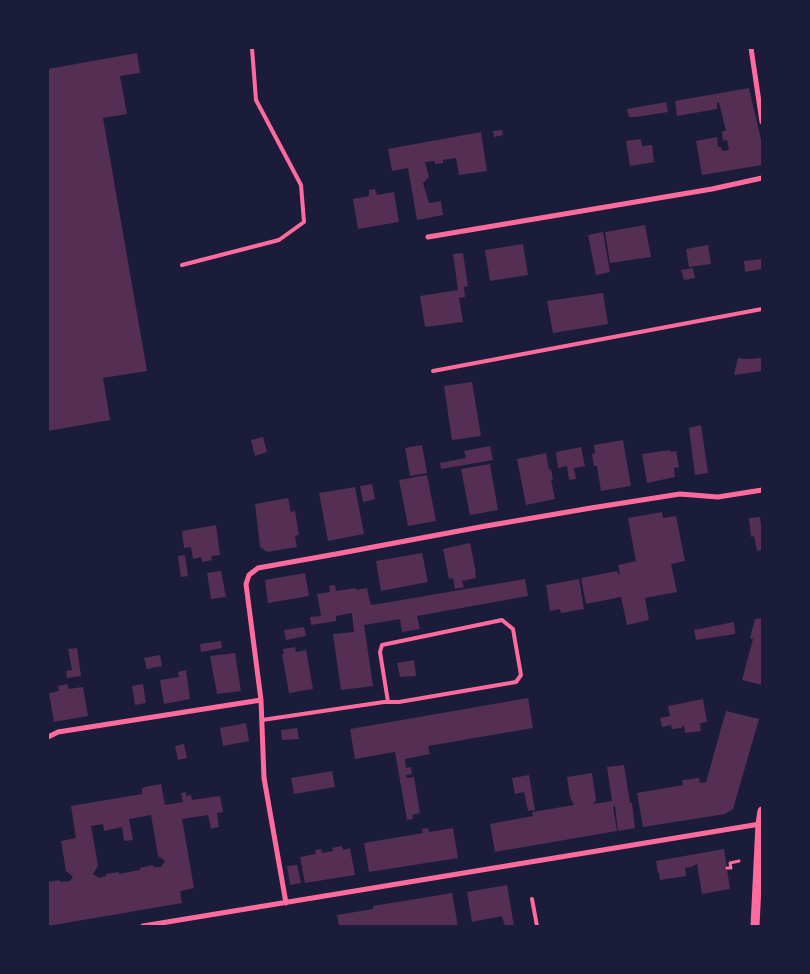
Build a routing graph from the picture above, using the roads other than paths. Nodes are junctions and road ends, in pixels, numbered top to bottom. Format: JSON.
{"nodes":[{"id":1,"x":252,"y":48,"type":"edge"},
{"id":2,"x":751,"y":48,"type":"edge"},
{"id":3,"x":762,"y":122,"type":"edge"},
{"id":4,"x":762,"y":178,"type":"edge"},
{"id":5,"x":428,"y":237,"type":"dead end"},
{"id":6,"x":182,"y":265,"type":"dead end"},
{"id":7,"x":762,"y":309,"type":"edge"},
{"id":8,"x":433,"y":370,"type":"dead end"},
{"id":9,"x":762,"y":490,"type":"edge"},
{"id":10,"x":261,"y":700,"type":"junction"},
{"id":11,"x":388,"y":702,"type":"junction"},
{"id":12,"x":262,"y":720,"type":"junction"},
{"id":13,"x":48,"y":737,"type":"edge"},
{"id":14,"x":762,"y":811,"type":"edge"},
{"id":15,"x":760,"y":824,"type":"junction"},
{"id":16,"x":532,"y":899,"type":"dead end"},
{"id":17,"x":286,"y":903,"type":"junction"},
{"id":18,"x":143,"y":926,"type":"edge"},
{"id":19,"x":537,"y":926,"type":"edge"},
{"id":20,"x":756,"y":926,"type":"edge"}],
"edges":[{"from":1,"to":6,"type":"lane"},
{"from":2,"to":3,"type":"street"},
{"from":4,"to":5,"type":"street"},
{"from":7,"to":8,"type":"lane"},
{"from":9,"to":10,"type":"street"},
{"from":10,"to":12,"type":"street"},
{"from":10,"to":13,"type":"street"},
{"from":11,"to":11,"type":"lane"},
{"from":11,"to":12,"type":"lane"},
{"from":12,"to":17,"type":"street"},
{"from":14,"to":15,"type":"street"},
{"from":15,"to":17,"type":"street"},
{"from":15,"to":20,"type":"street"},
{"from":16,"to":19,"type":"lane"},
{"from":17,"to":18,"type":"street"}]}
